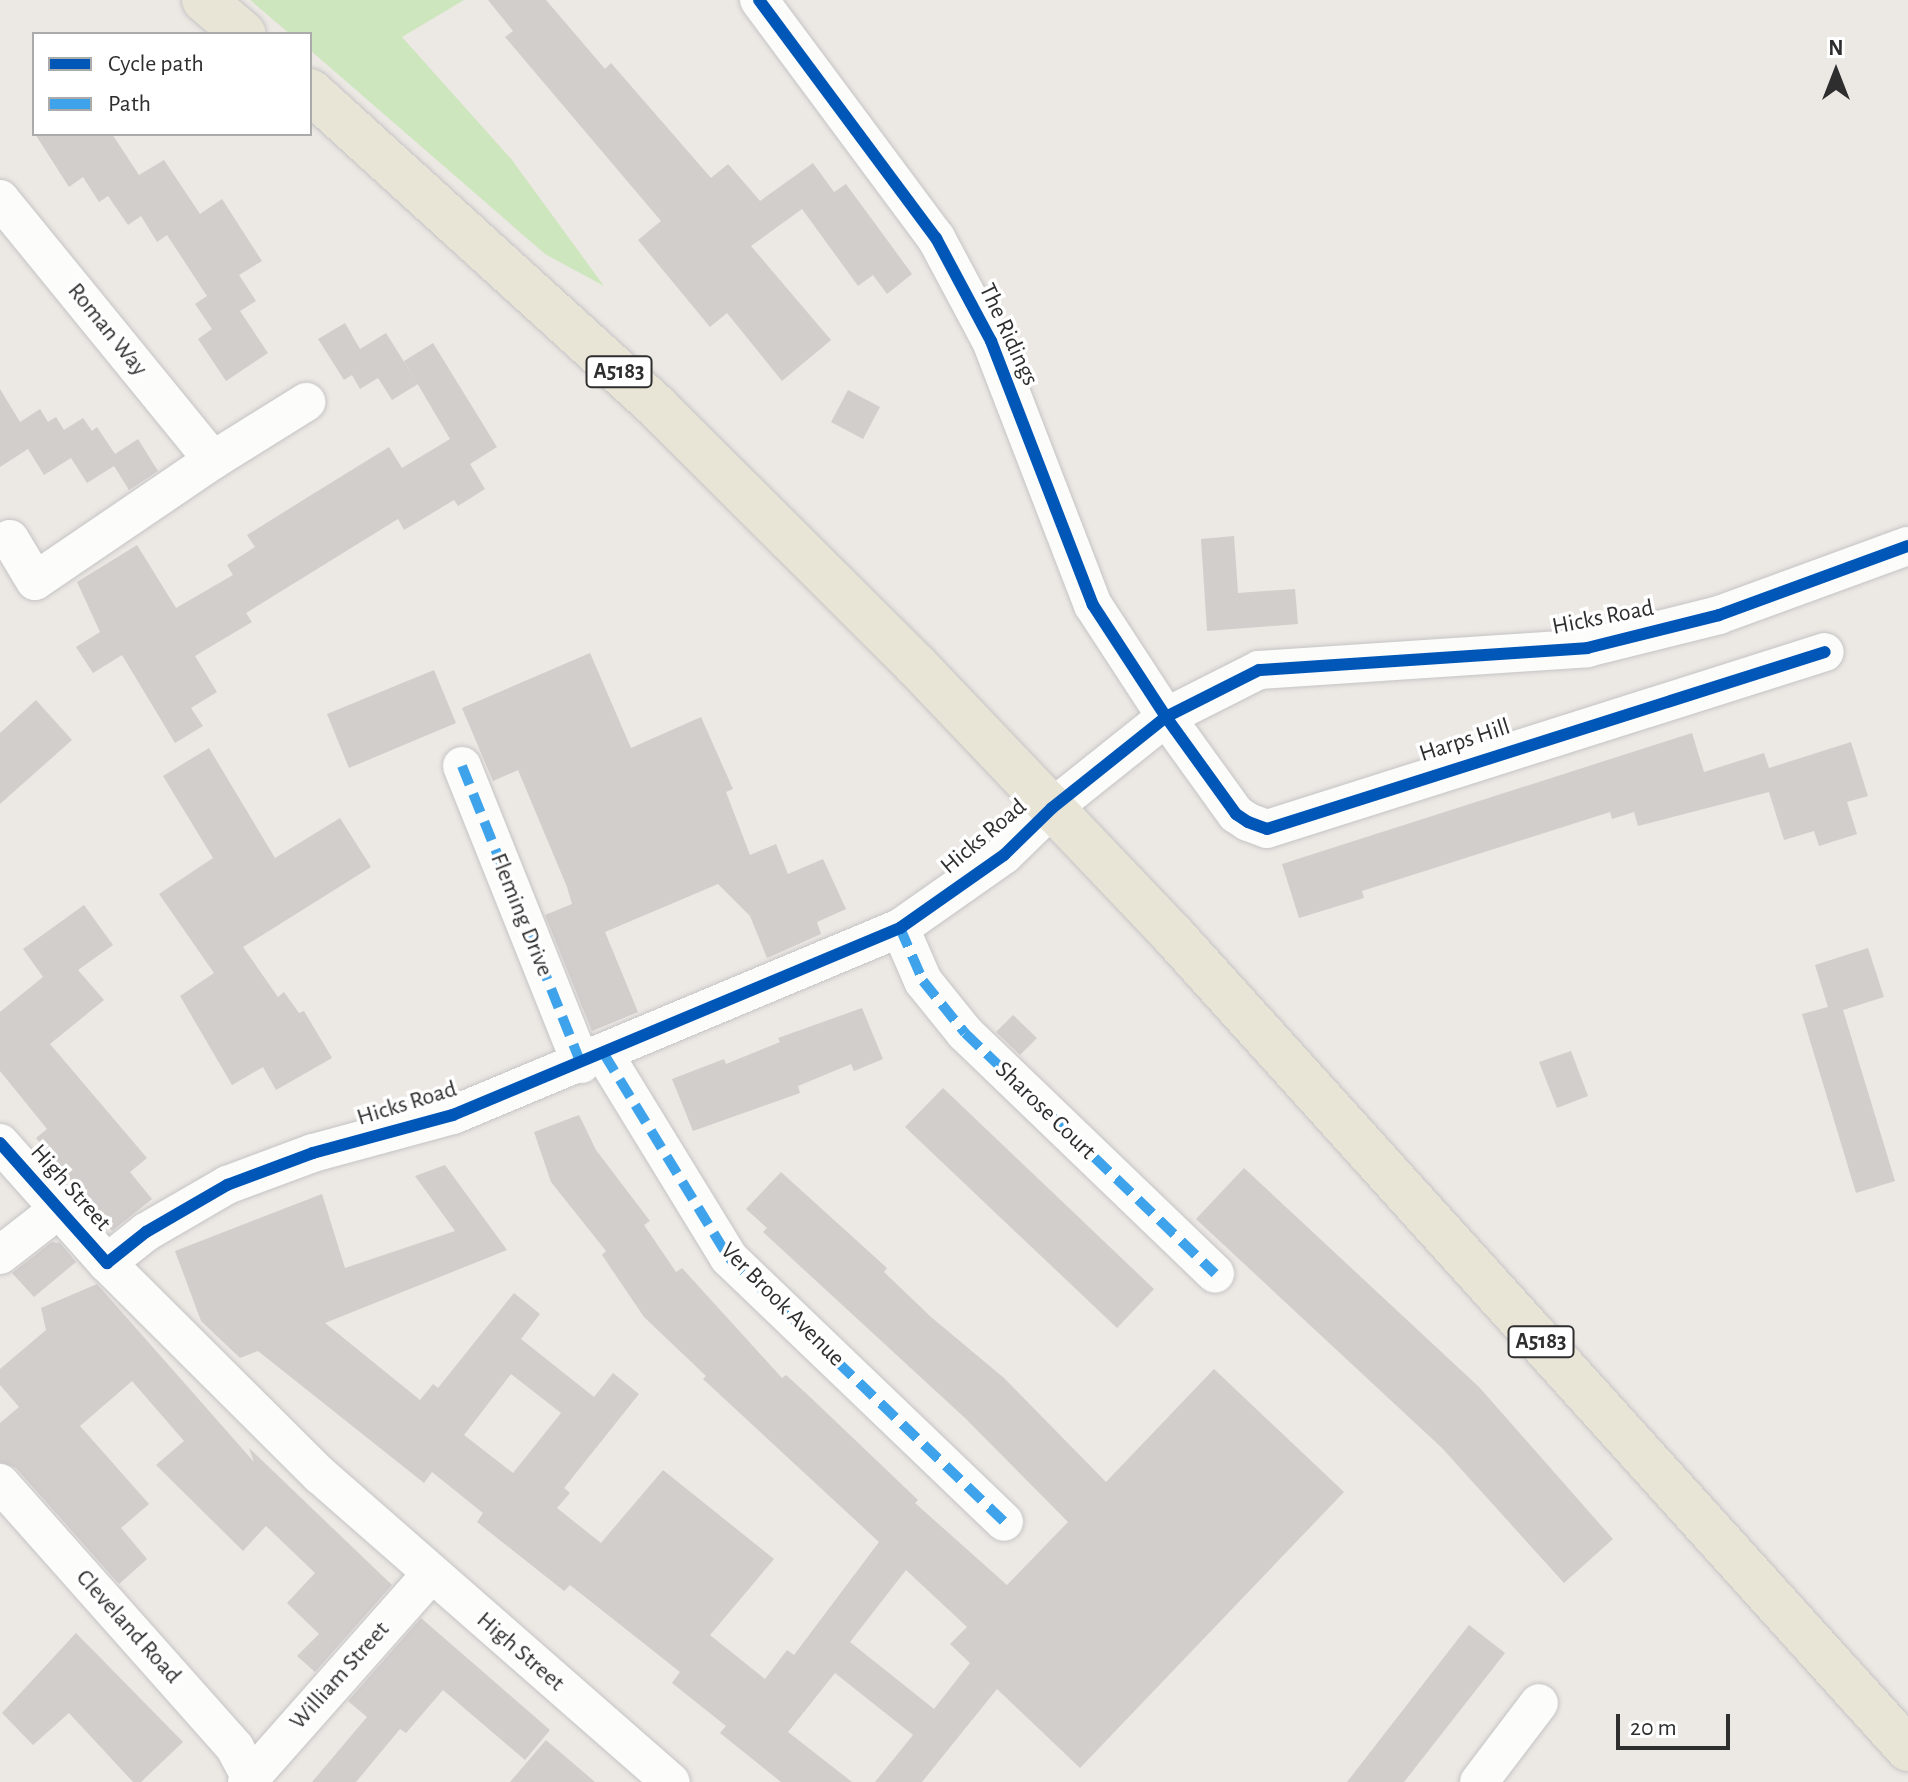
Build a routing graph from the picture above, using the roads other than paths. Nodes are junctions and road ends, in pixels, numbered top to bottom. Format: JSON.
{"nodes":[{"id":1,"x":204,"y":0,"type":"edge"},
{"id":2,"x":759,"y":0,"type":"edge"},
{"id":3,"x":242,"y":32,"type":"edge"},
{"id":4,"x":312,"y":93,"type":"edge"},
{"id":5,"x":0,"y":199,"type":"edge"},
{"id":6,"x":306,"y":402,"type":"dead end"},
{"id":7,"x":213,"y":460,"type":"junction"},
{"id":8,"x":10,"y":539,"type":"dead end"},
{"id":9,"x":1908,"y":546,"type":"edge"},
{"id":10,"x":1825,"y":652,"type":"dead end"},
{"id":11,"x":1166,"y":717,"type":"junction"},
{"id":12,"x":462,"y":766,"type":"dead end"},
{"id":13,"x":1052,"y":808,"type":"junction"},
{"id":14,"x":900,"y":928,"type":"junction"},
{"id":15,"x":592,"y":1059,"type":"junction"},
{"id":16,"x":0,"y":1143,"type":"edge"},
{"id":17,"x":59,"y":1209,"type":"junction"},
{"id":18,"x":0,"y":1255,"type":"edge"},
{"id":19,"x":107,"y":1263,"type":"junction"},
{"id":20,"x":1215,"y":1274,"type":"dead end"},
{"id":21,"x":0,"y":1483,"type":"edge"},
{"id":22,"x":1004,"y":1522,"type":"dead end"},
{"id":23,"x":430,"y":1575,"type":"junction"},
{"id":24,"x":1539,"y":1703,"type":"dead end"},
{"id":25,"x":1908,"y":1749,"type":"edge"},
{"id":26,"x":248,"y":1779,"type":"edge"},
{"id":27,"x":671,"y":1782,"type":"edge"},
{"id":28,"x":1479,"y":1782,"type":"edge"}],
"edges":[{"from":1,"to":3,"type":"main road"},
{"from":2,"to":11,"type":"street","name":"The Ridings"},
{"from":4,"to":13,"type":"main road","number":"A5183"},
{"from":5,"to":7,"type":"street","name":"Roman Way"},
{"from":6,"to":7,"type":"street"},
{"from":7,"to":8,"type":"street"},
{"from":9,"to":11,"type":"street","name":"Hicks Road"},
{"from":10,"to":11,"type":"street","name":"Harps Hill"},
{"from":11,"to":13,"type":"street","name":"Hicks Road"},
{"from":12,"to":15,"type":"street","name":"Fleming Drive"},
{"from":13,"to":14,"type":"street","name":"Hicks Road"},
{"from":13,"to":25,"type":"main road","number":"A5183"},
{"from":14,"to":15,"type":"street","name":"Hicks Road"},
{"from":14,"to":20,"type":"street","name":"Sharose Court"},
{"from":15,"to":19,"type":"street","name":"Hicks Road"},
{"from":15,"to":22,"type":"street","name":"Ver Brook Avenue"},
{"from":16,"to":17,"type":"street","name":"High Street"},
{"from":17,"to":18,"type":"street"},
{"from":17,"to":19,"type":"street","name":"High Street"},
{"from":19,"to":23,"type":"street","name":"High Street"},
{"from":21,"to":26,"type":"street","name":"Cleveland Road"},
{"from":23,"to":26,"type":"street","name":"William Street"},
{"from":23,"to":27,"type":"street","name":"High Street"},
{"from":24,"to":28,"type":"street"}]}
